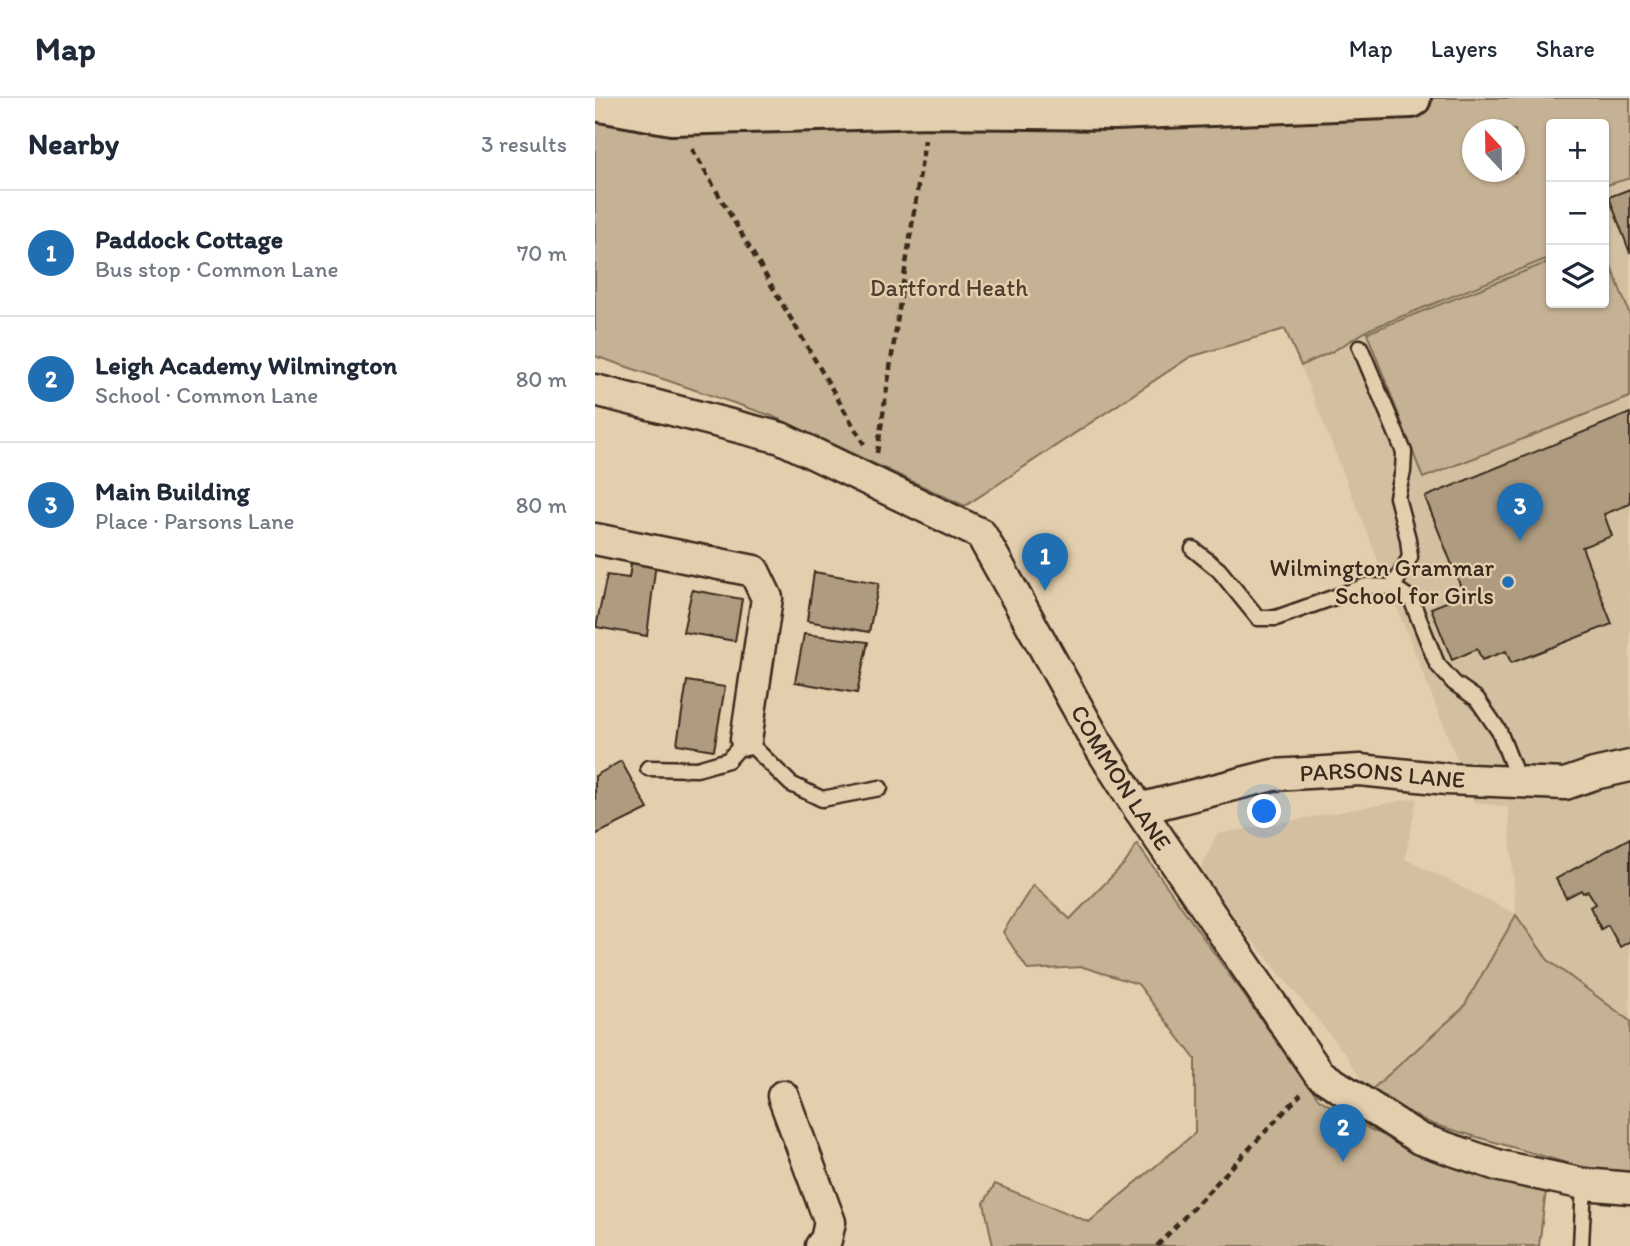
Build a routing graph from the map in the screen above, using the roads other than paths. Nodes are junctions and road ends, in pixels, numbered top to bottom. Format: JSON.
{"nodes":[{"id":1,"x":1411,"y":98,"type":"edge"},
{"id":2,"x":595,"y":102,"type":"edge"},
{"id":3,"x":1360,"y":347,"type":"dead end"},
{"id":4,"x":595,"y":390,"type":"edge"},
{"id":5,"x":595,"y":539,"type":"edge"},
{"id":6,"x":1193,"y":549,"type":"dead end"},
{"id":7,"x":1393,"y":587,"type":"junction"},
{"id":8,"x":746,"y":740,"type":"junction"},
{"id":9,"x":1630,"y":766,"type":"edge"},
{"id":10,"x":648,"y":768,"type":"dead end"},
{"id":11,"x":1520,"y":784,"type":"junction"},
{"id":12,"x":880,"y":788,"type":"dead end"},
{"id":13,"x":1139,"y":809,"type":"junction"},
{"id":14,"x":783,"y":1096,"type":"dead end"},
{"id":15,"x":1584,"y":1184,"type":"junction"},
{"id":16,"x":1630,"y":1188,"type":"edge"},
{"id":17,"x":821,"y":1246,"type":"edge"},
{"id":18,"x":1581,"y":1246,"type":"edge"}],
"edges":[{"from":1,"to":2,"type":"street"},
{"from":3,"to":7,"type":"lane"},
{"from":4,"to":13,"type":"street","name":"COMMON LANE"},
{"from":5,"to":8,"type":"street"},
{"from":6,"to":7,"type":"lane"},
{"from":7,"to":11,"type":"lane"},
{"from":8,"to":10,"type":"lane"},
{"from":8,"to":12,"type":"lane"},
{"from":9,"to":11,"type":"street","name":"PARSONS LANE"},
{"from":11,"to":13,"type":"street","name":"PARSONS LANE"},
{"from":13,"to":15,"type":"street","name":"COMMON LANE"},
{"from":14,"to":17,"type":"street"},
{"from":15,"to":16,"type":"street","name":"COMMON LANE"},
{"from":15,"to":18,"type":"lane"}]}
